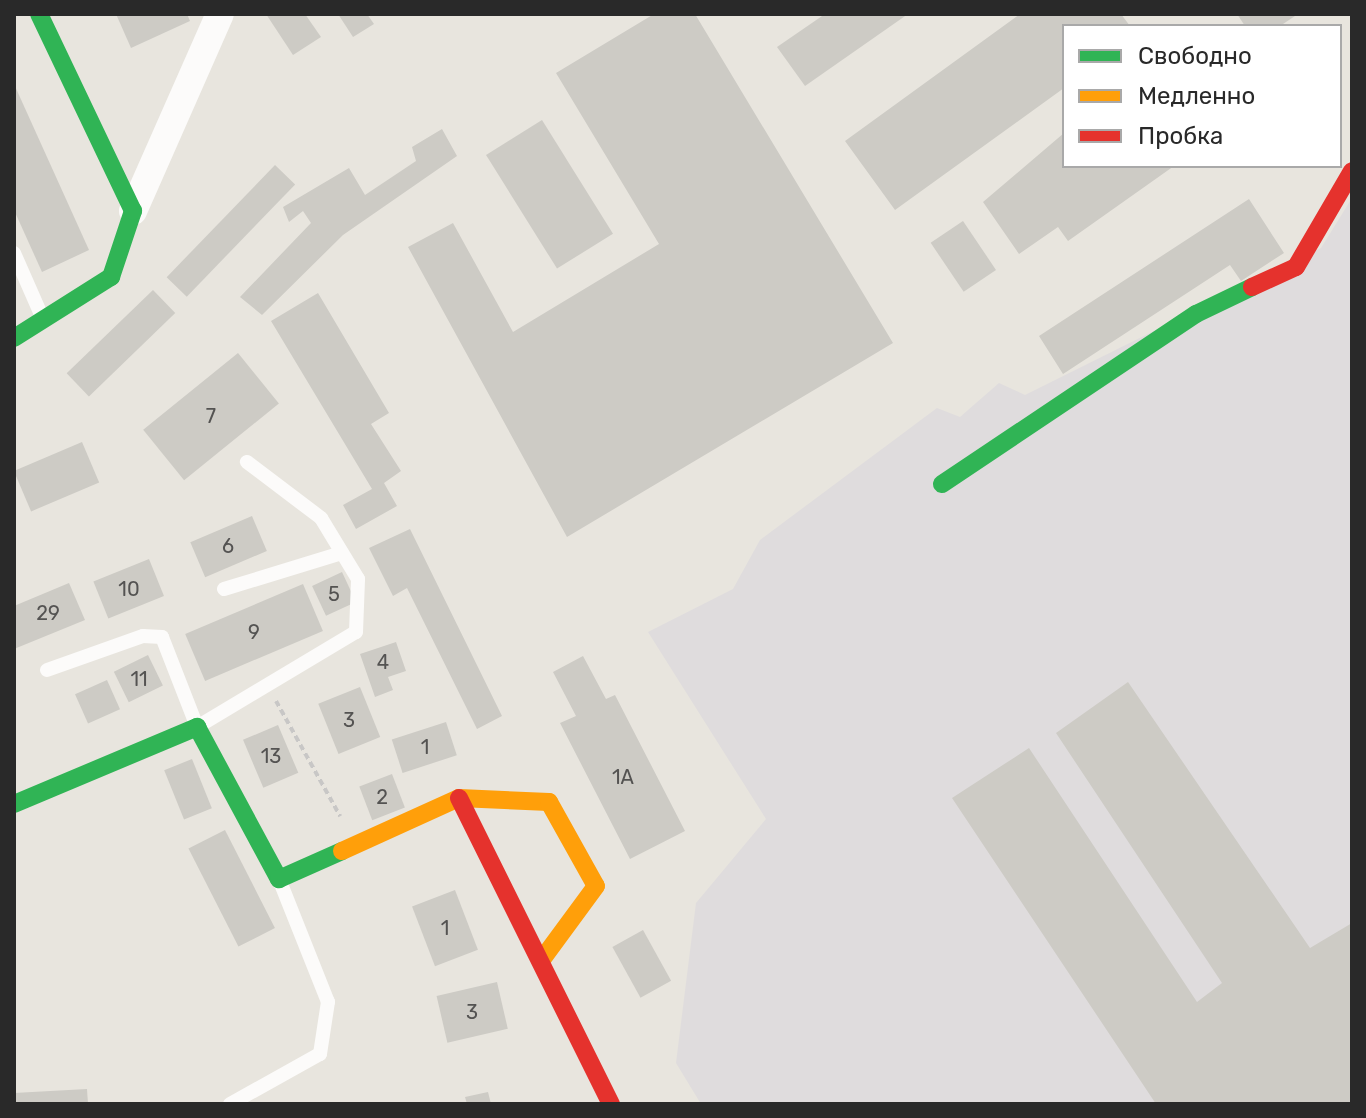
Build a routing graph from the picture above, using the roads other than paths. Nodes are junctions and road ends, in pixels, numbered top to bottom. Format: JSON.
{"nodes":[{"id":1,"x":39,"y":14,"type":"edge"},
{"id":2,"x":215,"y":18,"type":"edge"},
{"id":3,"x":1352,"y":171,"type":"edge"},
{"id":4,"x":133,"y":211,"type":"junction"},
{"id":5,"x":14,"y":253,"type":"edge"},
{"id":6,"x":43,"y":320,"type":"junction"},
{"id":7,"x":14,"y":338,"type":"edge"},
{"id":8,"x":247,"y":462,"type":"dead end"},
{"id":9,"x":942,"y":484,"type":"dead end"},
{"id":10,"x":342,"y":553,"type":"junction"},
{"id":11,"x":224,"y":589,"type":"dead end"},
{"id":12,"x":47,"y":670,"type":"dead end"},
{"id":13,"x":197,"y":727,"type":"junction"},
{"id":14,"x":459,"y":798,"type":"junction"},
{"id":15,"x":14,"y":804,"type":"edge"},
{"id":16,"x":279,"y":879,"type":"junction"},
{"id":17,"x":541,"y":961,"type":"junction"},
{"id":18,"x":230,"y":1104,"type":"edge"},
{"id":19,"x":611,"y":1104,"type":"edge"}],
"edges":[{"from":1,"to":4,"type":"street"},
{"from":2,"to":4,"type":"street"},
{"from":3,"to":9,"type":"street"},
{"from":4,"to":6,"type":"street"},
{"from":5,"to":6,"type":"lane"},
{"from":6,"to":7,"type":"street"},
{"from":8,"to":10,"type":"lane"},
{"from":10,"to":11,"type":"lane"},
{"from":10,"to":13,"type":"lane"},
{"from":12,"to":13,"type":"lane"},
{"from":13,"to":15,"type":"street"},
{"from":13,"to":16,"type":"street"},
{"from":14,"to":16,"type":"street"},
{"from":14,"to":17,"type":"street"},
{"from":14,"to":17,"type":"street"},
{"from":16,"to":18,"type":"lane"},
{"from":17,"to":19,"type":"street"}]}
